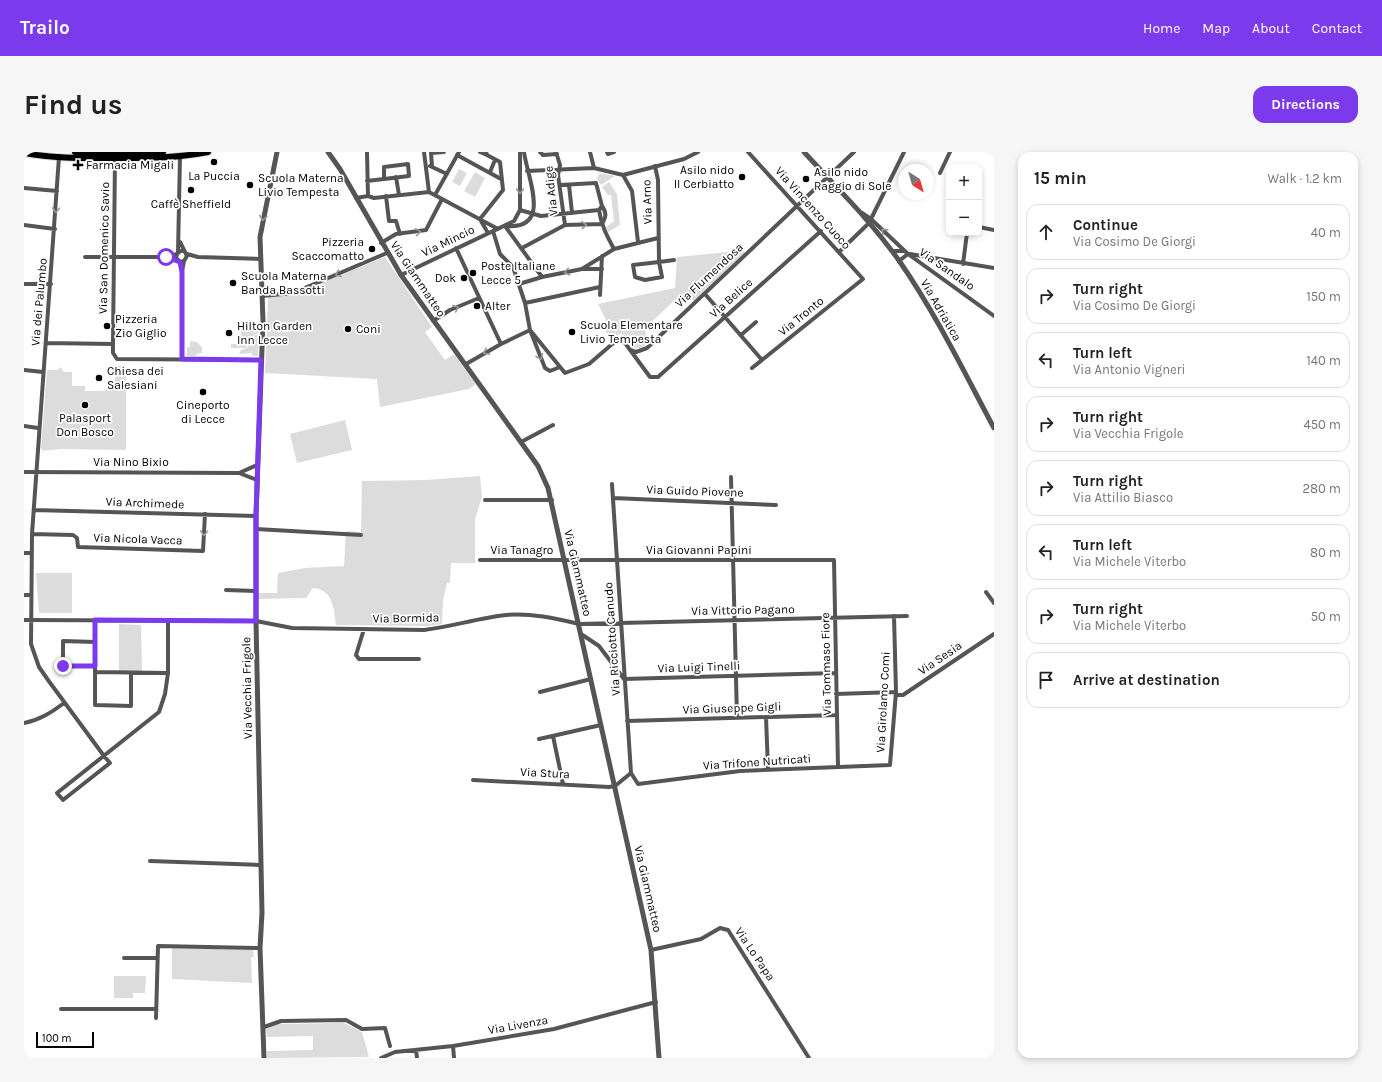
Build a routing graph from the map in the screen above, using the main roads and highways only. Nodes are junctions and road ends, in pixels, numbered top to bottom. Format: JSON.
{"nodes":[{"id":1,"x":76,"y":152,"type":"edge"},
{"id":2,"x":145,"y":152,"type":"edge"},
{"id":3,"x":162,"y":152,"type":"edge"},
{"id":4,"x":208,"y":152,"type":"edge"},
{"id":5,"x":24,"y":153,"type":"edge"},
{"id":6,"x":115,"y":156,"type":"edge"}],
"edges":[{"from":1,"to":6,"type":"main road"},
{"from":2,"to":3,"type":"main road"},
{"from":2,"to":6,"type":"main road"},
{"from":4,"to":6,"type":"main road"},
{"from":5,"to":6,"type":"main road"}]}
